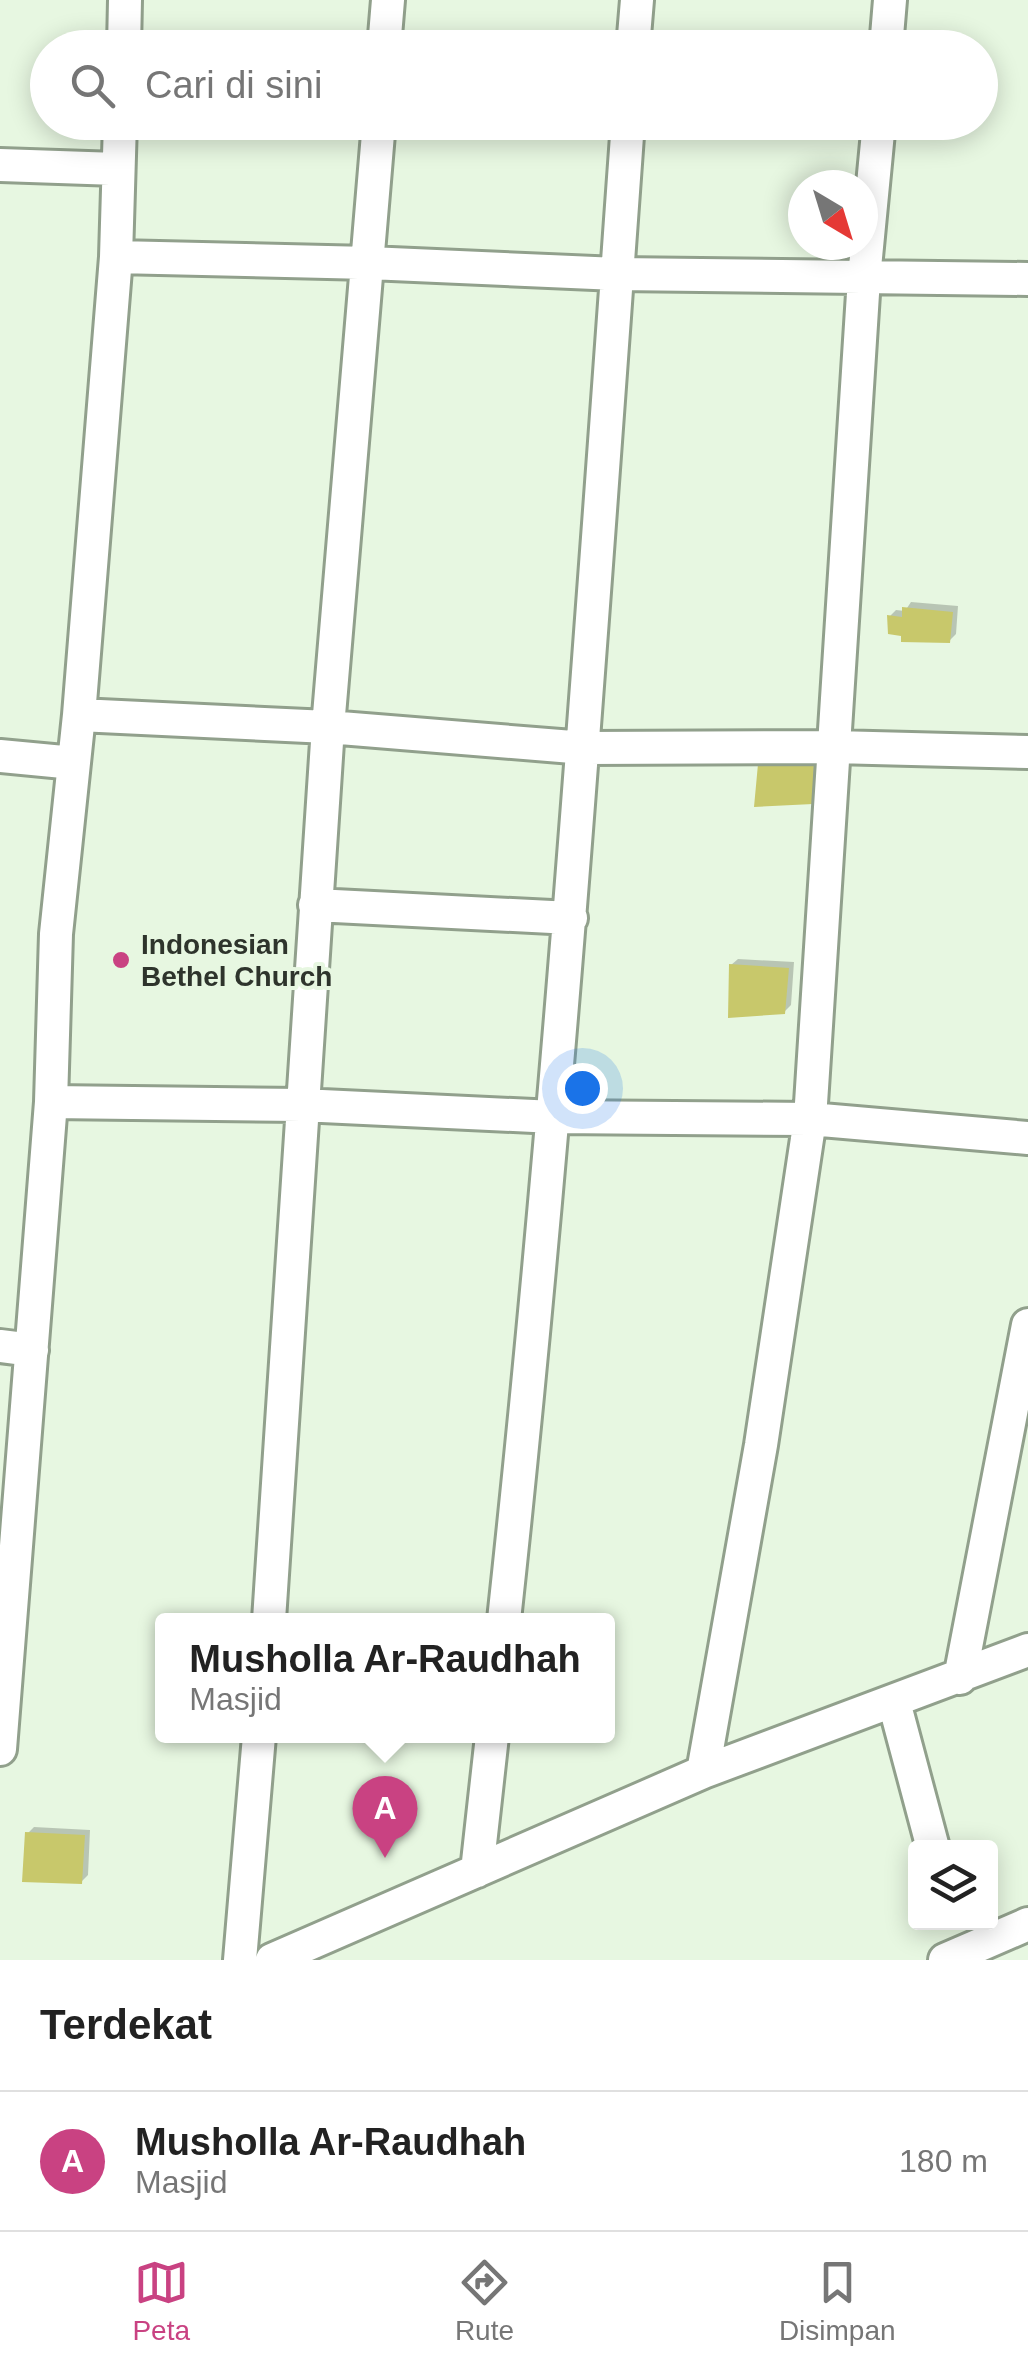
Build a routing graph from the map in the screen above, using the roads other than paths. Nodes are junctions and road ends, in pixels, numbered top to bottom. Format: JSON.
{"nodes":[{"id":1,"x":125,"y":0,"type":"edge"},
{"id":2,"x":388,"y":0,"type":"edge"},
{"id":3,"x":636,"y":0,"type":"edge"},
{"id":4,"x":890,"y":0,"type":"edge"},
{"id":5,"x":124,"y":30,"type":"edge"},
{"id":6,"x":386,"y":30,"type":"edge"},
{"id":7,"x":634,"y":30,"type":"edge"},
{"id":8,"x":888,"y":30,"type":"edge"},
{"id":9,"x":119,"y":140,"type":"edge"},
{"id":10,"x":378,"y":140,"type":"edge"},
{"id":11,"x":627,"y":140,"type":"edge"},
{"id":12,"x":877,"y":140,"type":"edge"},
{"id":13,"x":0,"y":165,"type":"edge"},
{"id":14,"x":117,"y":168,"type":"junction"},
{"id":15,"x":116,"y":257,"type":"junction"},
{"id":16,"x":369,"y":263,"type":"junction"},
{"id":17,"x":617,"y":274,"type":"junction"},
{"id":18,"x":864,"y":278,"type":"junction"},
{"id":19,"x":1028,"y":279,"type":"edge"},
{"id":20,"x":79,"y":715,"type":"junction"},
{"id":21,"x":328,"y":728,"type":"junction"},
{"id":22,"x":834,"y":747,"type":"junction"},
{"id":23,"x":585,"y":748,"type":"junction"},
{"id":24,"x":1028,"y":752,"type":"edge"},
{"id":25,"x":0,"y":756,"type":"edge"},
{"id":26,"x":74,"y":763,"type":"junction"},
{"id":27,"x":315,"y":905,"type":"junction"},
{"id":28,"x":571,"y":918,"type":"junction"},
{"id":29,"x":51,"y":1102,"type":"junction"},
{"id":30,"x":301,"y":1105,"type":"junction"},
{"id":31,"x":554,"y":1117,"type":"junction"},
{"id":32,"x":810,"y":1120,"type":"junction"},
{"id":33,"x":1028,"y":1138,"type":"edge"},
{"id":34,"x":1028,"y":1326,"type":"edge"},
{"id":35,"x":16,"y":1348,"type":"edge"},
{"id":36,"x":268,"y":1613,"type":"edge"},
{"id":37,"x":505,"y":1613,"type":"edge"},
{"id":38,"x":1028,"y":1650,"type":"edge"},
{"id":39,"x":960,"y":1678,"type":"junction"},
{"id":40,"x":894,"y":1702,"type":"junction"},
{"id":41,"x":258,"y":1743,"type":"edge"},
{"id":42,"x":491,"y":1743,"type":"edge"},
{"id":43,"x":0,"y":1749,"type":"edge"},
{"id":44,"x":703,"y":1772,"type":"junction"},
{"id":45,"x":931,"y":1840,"type":"edge"},
{"id":46,"x":477,"y":1872,"type":"junction"},
{"id":47,"x":1028,"y":1924,"type":"edge"},
{"id":48,"x":954,"y":1945,"type":"edge"},
{"id":49,"x":324,"y":1950,"type":"edge"},
{"id":50,"x":240,"y":1960,"type":"edge"},
{"id":51,"x":272,"y":1960,"type":"edge"}],
"edges":[{"from":1,"to":5,"type":"street"},
{"from":2,"to":6,"type":"street"},
{"from":3,"to":7,"type":"street"},
{"from":4,"to":8,"type":"street"},
{"from":9,"to":14,"type":"street"},
{"from":10,"to":16,"type":"street"},
{"from":11,"to":17,"type":"street"},
{"from":12,"to":18,"type":"street"},
{"from":13,"to":14,"type":"street"},
{"from":14,"to":15,"type":"street"},
{"from":15,"to":16,"type":"street"},
{"from":15,"to":20,"type":"street"},
{"from":16,"to":17,"type":"street"},
{"from":16,"to":21,"type":"street"},
{"from":17,"to":18,"type":"street"},
{"from":17,"to":23,"type":"street"},
{"from":18,"to":19,"type":"street"},
{"from":18,"to":22,"type":"street"},
{"from":20,"to":21,"type":"street"},
{"from":20,"to":26,"type":"street"},
{"from":21,"to":23,"type":"street"},
{"from":21,"to":27,"type":"street"},
{"from":22,"to":23,"type":"street"},
{"from":22,"to":24,"type":"street"},
{"from":22,"to":32,"type":"street"},
{"from":23,"to":28,"type":"street"},
{"from":25,"to":26,"type":"street"},
{"from":26,"to":29,"type":"street"},
{"from":27,"to":28,"type":"street"},
{"from":27,"to":30,"type":"street"},
{"from":28,"to":31,"type":"street"},
{"from":29,"to":30,"type":"street"},
{"from":29,"to":35,"type":"street"},
{"from":30,"to":31,"type":"street"},
{"from":30,"to":36,"type":"street"},
{"from":31,"to":32,"type":"street"},
{"from":31,"to":37,"type":"street"},
{"from":32,"to":33,"type":"street"},
{"from":32,"to":44,"type":"street"},
{"from":34,"to":39,"type":"street"},
{"from":35,"to":43,"type":"street"},
{"from":38,"to":39,"type":"street"},
{"from":39,"to":40,"type":"street"},
{"from":40,"to":44,"type":"street"},
{"from":40,"to":45,"type":"street"},
{"from":41,"to":50,"type":"street"},
{"from":42,"to":46,"type":"street"},
{"from":44,"to":46,"type":"street"},
{"from":46,"to":49,"type":"street"},
{"from":47,"to":48,"type":"street"},
{"from":49,"to":51,"type":"street"}]}
